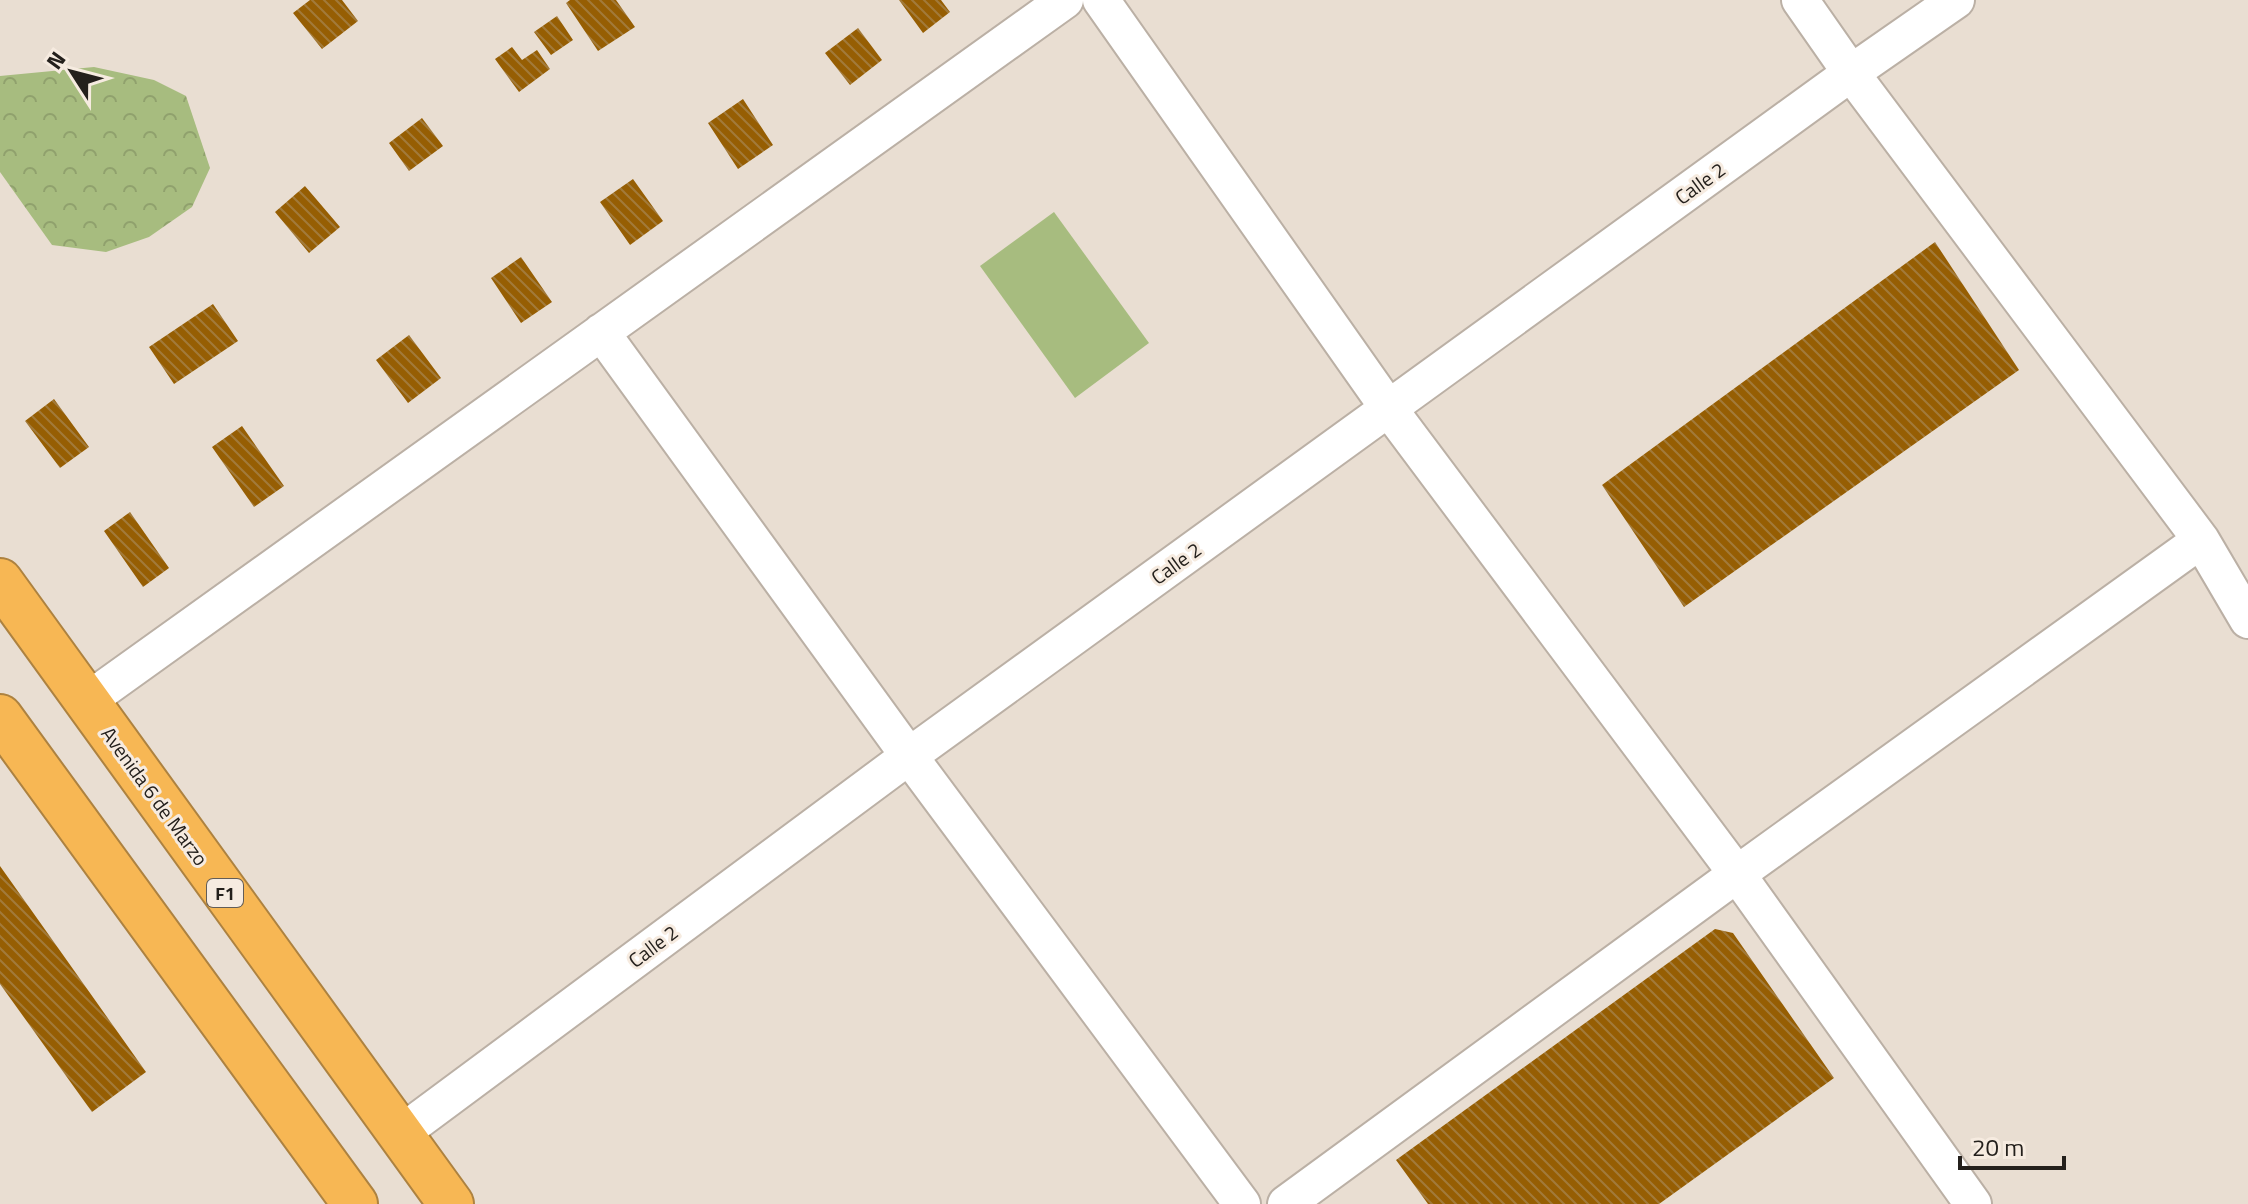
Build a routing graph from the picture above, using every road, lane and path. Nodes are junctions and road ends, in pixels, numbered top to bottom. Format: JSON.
{"nodes":[{"id":1,"x":1065,"y":0,"type":"edge"},
{"id":2,"x":1101,"y":0,"type":"edge"},
{"id":3,"x":1800,"y":0,"type":"edge"},
{"id":4,"x":1956,"y":0,"type":"edge"},
{"id":5,"x":1851,"y":73,"type":"junction"},
{"id":6,"x":601,"y":332,"type":"junction"},
{"id":7,"x":1389,"y":409,"type":"junction"},
{"id":8,"x":2201,"y":540,"type":"junction"},
{"id":9,"x":0,"y":581,"type":"edge"},
{"id":10,"x":2248,"y":620,"type":"edge"},
{"id":11,"x":87,"y":701,"type":"junction"},
{"id":12,"x":0,"y":717,"type":"edge"},
{"id":13,"x":909,"y":756,"type":"junction"},
{"id":14,"x":1737,"y":874,"type":"junction"},
{"id":15,"x":400,"y":1134,"type":"junction"},
{"id":16,"x":355,"y":1204,"type":"edge"},
{"id":17,"x":451,"y":1204,"type":"edge"},
{"id":18,"x":1242,"y":1204,"type":"edge"},
{"id":19,"x":1286,"y":1204,"type":"edge"},
{"id":20,"x":1973,"y":1204,"type":"edge"}],
"edges":[{"from":1,"to":6,"type":"street"},
{"from":2,"to":7,"type":"street"},
{"from":3,"to":5,"type":"street"},
{"from":4,"to":5,"type":"street","name":"Calle 2"},
{"from":5,"to":7,"type":"street","name":"Calle 2"},
{"from":5,"to":8,"type":"street"},
{"from":6,"to":11,"type":"street"},
{"from":6,"to":13,"type":"street"},
{"from":7,"to":13,"type":"street","name":"Calle 2"},
{"from":7,"to":14,"type":"street"},
{"from":8,"to":10,"type":"street"},
{"from":8,"to":14,"type":"street"},
{"from":9,"to":11,"type":"highway","name":"Avenida 6 de Marzo","number":"F1"},
{"from":11,"to":15,"type":"highway","name":"Avenida 6 de Marzo","number":"F1"},
{"from":12,"to":16,"type":"highway"},
{"from":13,"to":15,"type":"street","name":"Calle 2"},
{"from":13,"to":18,"type":"street"},
{"from":14,"to":19,"type":"street"},
{"from":14,"to":20,"type":"street"},
{"from":15,"to":17,"type":"highway","name":"Avenida 6 de Marzo","number":"F1"}]}
